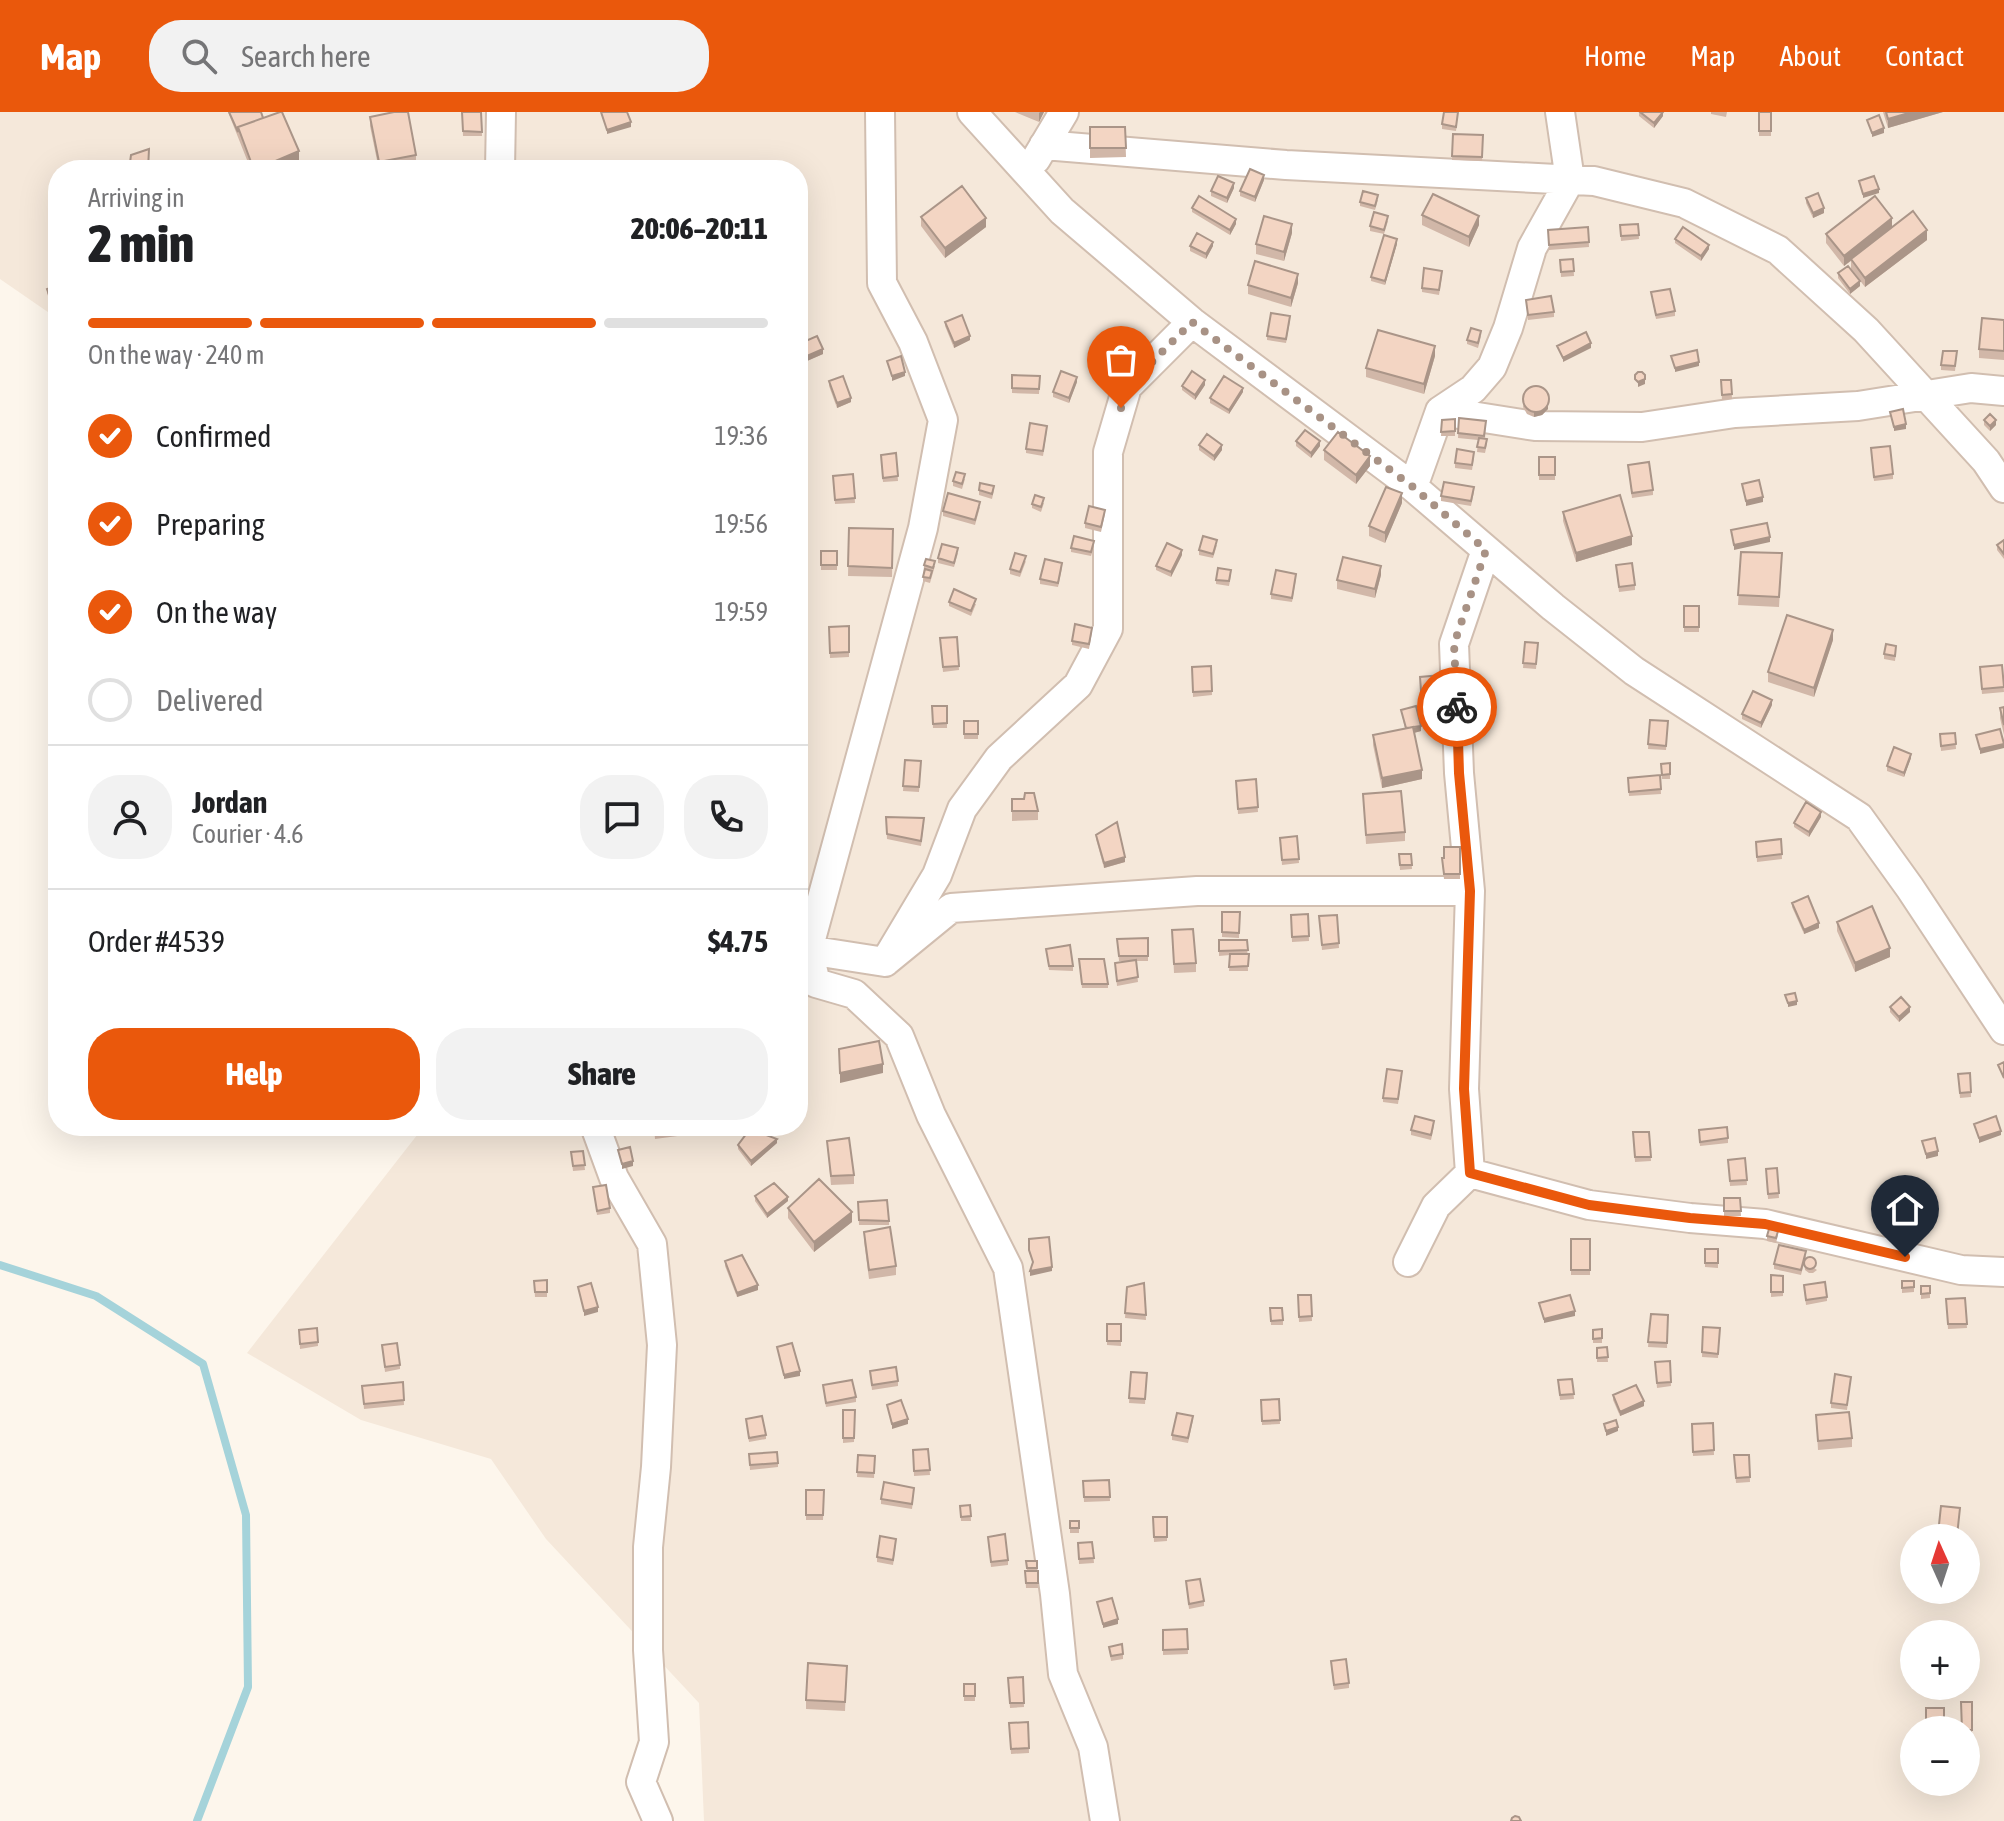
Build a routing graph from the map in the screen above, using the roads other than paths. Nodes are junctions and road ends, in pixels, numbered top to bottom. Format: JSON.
{"nodes":[{"id":1,"x":501,"y":112,"type":"edge"},
{"id":2,"x":880,"y":112,"type":"edge"},
{"id":3,"x":972,"y":112,"type":"edge"},
{"id":4,"x":1064,"y":112,"type":"edge"},
{"id":5,"x":1560,"y":112,"type":"edge"},
{"id":6,"x":1044,"y":145,"type":"junction"},
{"id":7,"x":500,"y":160,"type":"edge"},
{"id":8,"x":1027,"y":173,"type":"junction"},
{"id":9,"x":1570,"y":180,"type":"junction"},
{"id":10,"x":1192,"y":322,"type":"junction"},
{"id":11,"x":2004,"y":391,"type":"edge"},
{"id":12,"x":1926,"y":395,"type":"junction"},
{"id":13,"x":1440,"y":411,"type":"junction"},
{"id":14,"x":1413,"y":487,"type":"junction"},
{"id":15,"x":2004,"y":488,"type":"edge"},
{"id":16,"x":1486,"y":550,"type":"junction"},
{"id":17,"x":1470,"y":891,"type":"junction"},
{"id":18,"x":808,"y":934,"type":"edge"},
{"id":19,"x":808,"y":953,"type":"edge"},
{"id":20,"x":885,"y":962,"type":"junction"},
{"id":21,"x":808,"y":964,"type":"edge"},
{"id":22,"x":2004,"y":1030,"type":"edge"},
{"id":23,"x":599,"y":1136,"type":"edge"},
{"id":24,"x":1470,"y":1173,"type":"junction"},
{"id":25,"x":1408,"y":1262,"type":"dead end"},
{"id":26,"x":2004,"y":1272,"type":"edge"},
{"id":27,"x":658,"y":1821,"type":"edge"},
{"id":28,"x":1105,"y":1821,"type":"edge"}],
"edges":[{"from":1,"to":7,"type":"street"},
{"from":2,"to":18,"type":"street"},
{"from":3,"to":8,"type":"street"},
{"from":4,"to":6,"type":"street"},
{"from":5,"to":9,"type":"street"},
{"from":6,"to":8,"type":"street"},
{"from":6,"to":9,"type":"street"},
{"from":8,"to":10,"type":"street"},
{"from":9,"to":12,"type":"street"},
{"from":9,"to":13,"type":"street"},
{"from":10,"to":14,"type":"street"},
{"from":10,"to":20,"type":"street"},
{"from":11,"to":12,"type":"street"},
{"from":12,"to":13,"type":"street"},
{"from":12,"to":15,"type":"street"},
{"from":13,"to":14,"type":"street"},
{"from":14,"to":16,"type":"street"},
{"from":16,"to":17,"type":"street"},
{"from":16,"to":22,"type":"street"},
{"from":17,"to":20,"type":"street"},
{"from":17,"to":24,"type":"street"},
{"from":19,"to":20,"type":"street"},
{"from":21,"to":28,"type":"street"},
{"from":23,"to":27,"type":"street"},
{"from":24,"to":25,"type":"street"},
{"from":24,"to":26,"type":"street"}]}
